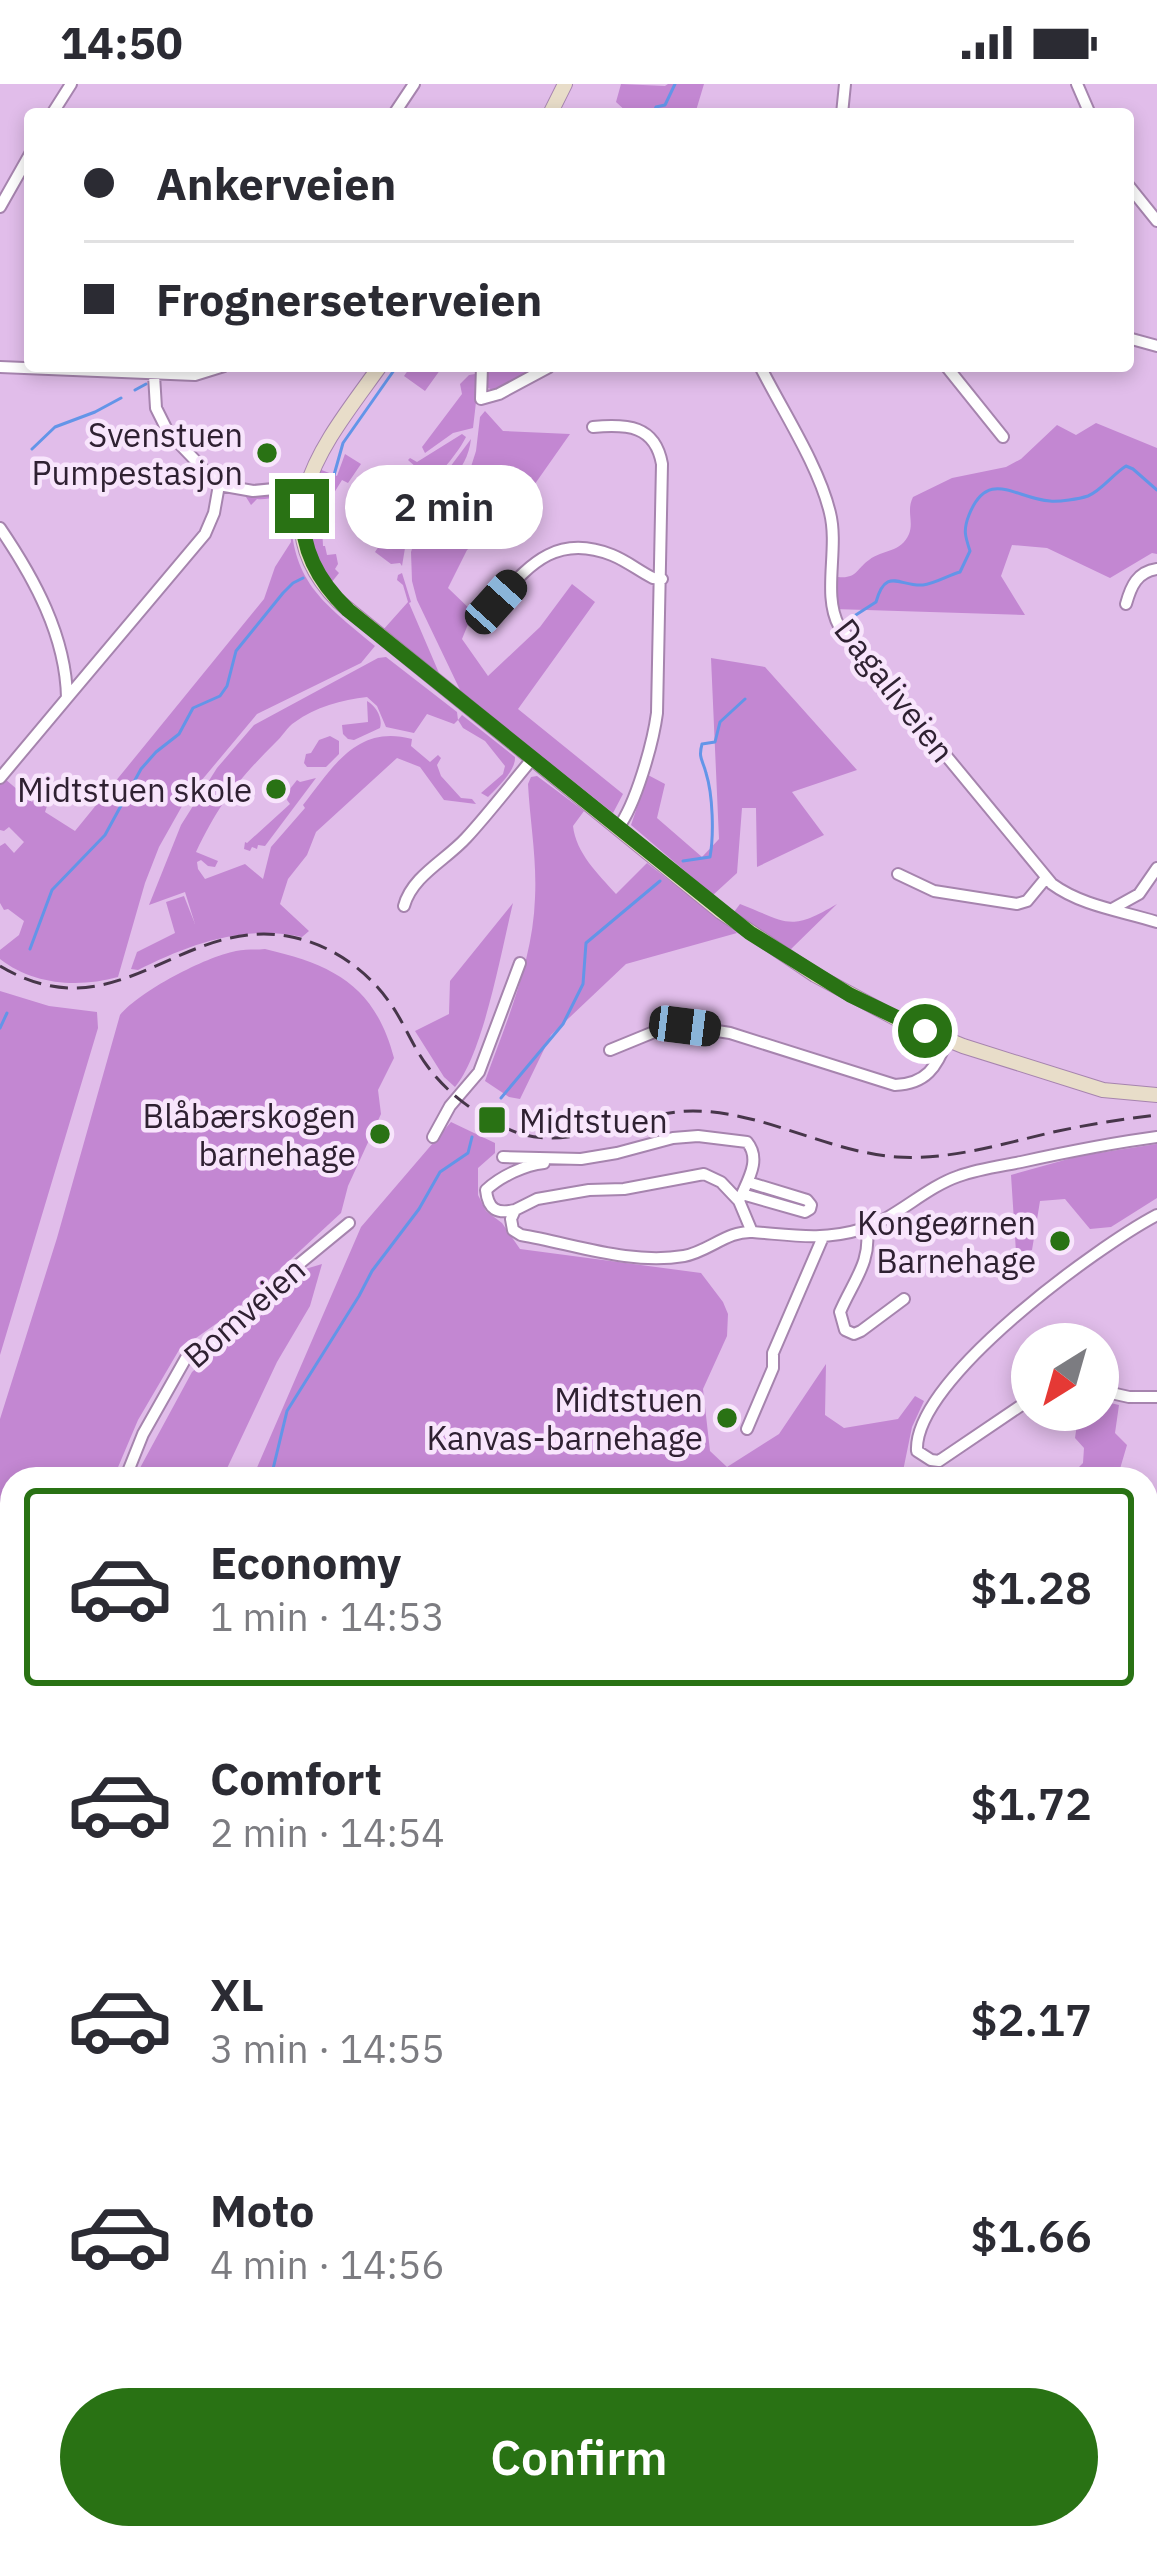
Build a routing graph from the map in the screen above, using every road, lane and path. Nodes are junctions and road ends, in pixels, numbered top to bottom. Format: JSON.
{"nodes":[{"id":1,"x":24,"y":165,"type":"edge"},
{"id":2,"x":1134,"y":192,"type":"edge"},
{"id":3,"x":0,"y":207,"type":"edge"},
{"id":4,"x":1157,"y":220,"type":"edge"},
{"id":5,"x":96,"y":372,"type":"edge"},
{"id":6,"x":205,"y":372,"type":"edge"},
{"id":7,"x":376,"y":372,"type":"edge"},
{"id":8,"x":482,"y":372,"type":"edge"},
{"id":9,"x":540,"y":372,"type":"edge"},
{"id":10,"x":763,"y":372,"type":"edge"},
{"id":11,"x":951,"y":372,"type":"edge"},
{"id":12,"x":154,"y":375,"type":"junction"},
{"id":13,"x":593,"y":427,"type":"dead end"},
{"id":14,"x":1003,"y":437,"type":"dead end"},
{"id":15,"x":219,"y":485,"type":"junction"},
{"id":16,"x":305,"y":486,"type":"junction"},
{"id":17,"x":0,"y":528,"type":"edge"},
{"id":18,"x":1157,"y":569,"type":"edge"},
{"id":19,"x":662,"y":579,"type":"junction"},
{"id":20,"x":1126,"y":604,"type":"dead end"},
{"id":21,"x":480,"y":618,"type":"dead end"},
{"id":22,"x":67,"y":698,"type":"junction"},
{"id":23,"x":533,"y":758,"type":"junction"},
{"id":24,"x":0,"y":778,"type":"edge"},
{"id":25,"x":618,"y":827,"type":"junction"},
{"id":26,"x":1157,"y":868,"type":"edge"},
{"id":27,"x":898,"y":874,"type":"dead end"},
{"id":28,"x":1046,"y":878,"type":"junction"},
{"id":29,"x":404,"y":906,"type":"dead end"},
{"id":30,"x":1112,"y":909,"type":"junction"},
{"id":31,"x":1157,"y":922,"type":"edge"},
{"id":32,"x":520,"y":963,"type":"dead end"},
{"id":33,"x":947,"y":1040,"type":"junction"},
{"id":34,"x":610,"y":1050,"type":"dead end"},
{"id":35,"x":1157,"y":1095,"type":"edge"},
{"id":36,"x":1157,"y":1136,"type":"edge"},
{"id":37,"x":433,"y":1137,"type":"dead end"},
{"id":38,"x":503,"y":1157,"type":"dead end"},
{"id":39,"x":581,"y":1159,"type":"junction"},
{"id":40,"x":744,"y":1193,"type":"junction"},
{"id":41,"x":515,"y":1210,"type":"junction"},
{"id":42,"x":1157,"y":1215,"type":"edge"},
{"id":43,"x":349,"y":1223,"type":"dead end"},
{"id":44,"x":866,"y":1228,"type":"junction"},
{"id":45,"x":752,"y":1232,"type":"junction"},
{"id":46,"x":823,"y":1237,"type":"junction"},
{"id":47,"x":904,"y":1299,"type":"dead end"},
{"id":48,"x":1013,"y":1323,"type":"edge"},
{"id":49,"x":1011,"y":1324,"type":"edge"},
{"id":50,"x":1119,"y":1395,"type":"edge"},
{"id":51,"x":1157,"y":1397,"type":"edge"},
{"id":52,"x":1011,"y":1412,"type":"edge"},
{"id":53,"x":747,"y":1430,"type":"dead end"},
{"id":54,"x":130,"y":1467,"type":"edge"}],
"edges":[{"from":1,"to":3,"type":"street"},
{"from":2,"to":4,"type":"street"},
{"from":5,"to":12,"type":"street"},
{"from":6,"to":12,"type":"street"},
{"from":7,"to":16,"type":"main road"},
{"from":8,"to":9,"type":"street"},
{"from":10,"to":28,"type":"street","name":"Dagaliveien"},
{"from":11,"to":14,"type":"street"},
{"from":12,"to":15,"type":"street"},
{"from":13,"to":19,"type":"street"},
{"from":15,"to":16,"type":"street"},
{"from":15,"to":22,"type":"street"},
{"from":16,"to":23,"type":"main road"},
{"from":17,"to":22,"type":"street"},
{"from":18,"to":20,"type":"street"},
{"from":19,"to":21,"type":"street"},
{"from":19,"to":25,"type":"street"},
{"from":22,"to":24,"type":"street"},
{"from":23,"to":25,"type":"main road"},
{"from":23,"to":29,"type":"street"},
{"from":25,"to":33,"type":"main road"},
{"from":26,"to":30,"type":"street"},
{"from":27,"to":28,"type":"street"},
{"from":28,"to":30,"type":"street","name":"Dagaliveien"},
{"from":30,"to":31,"type":"street","name":"Dagaliveien"},
{"from":32,"to":37,"type":"street"},
{"from":33,"to":34,"type":"street"},
{"from":33,"to":35,"type":"main road"},
{"from":36,"to":44,"type":"street"},
{"from":38,"to":39,"type":"street"},
{"from":39,"to":40,"type":"street"},
{"from":39,"to":41,"type":"street"},
{"from":40,"to":40,"type":"street"},
{"from":40,"to":41,"type":"street"},
{"from":40,"to":45,"type":"street"},
{"from":41,"to":45,"type":"street"},
{"from":42,"to":48,"type":"street"},
{"from":43,"to":54,"type":"street","name":"Bomveien"},
{"from":44,"to":46,"type":"street"},
{"from":44,"to":47,"type":"street"},
{"from":45,"to":46,"type":"street"},
{"from":46,"to":53,"type":"street"},
{"from":49,"to":52,"type":"street"},
{"from":50,"to":51,"type":"street"}]}
